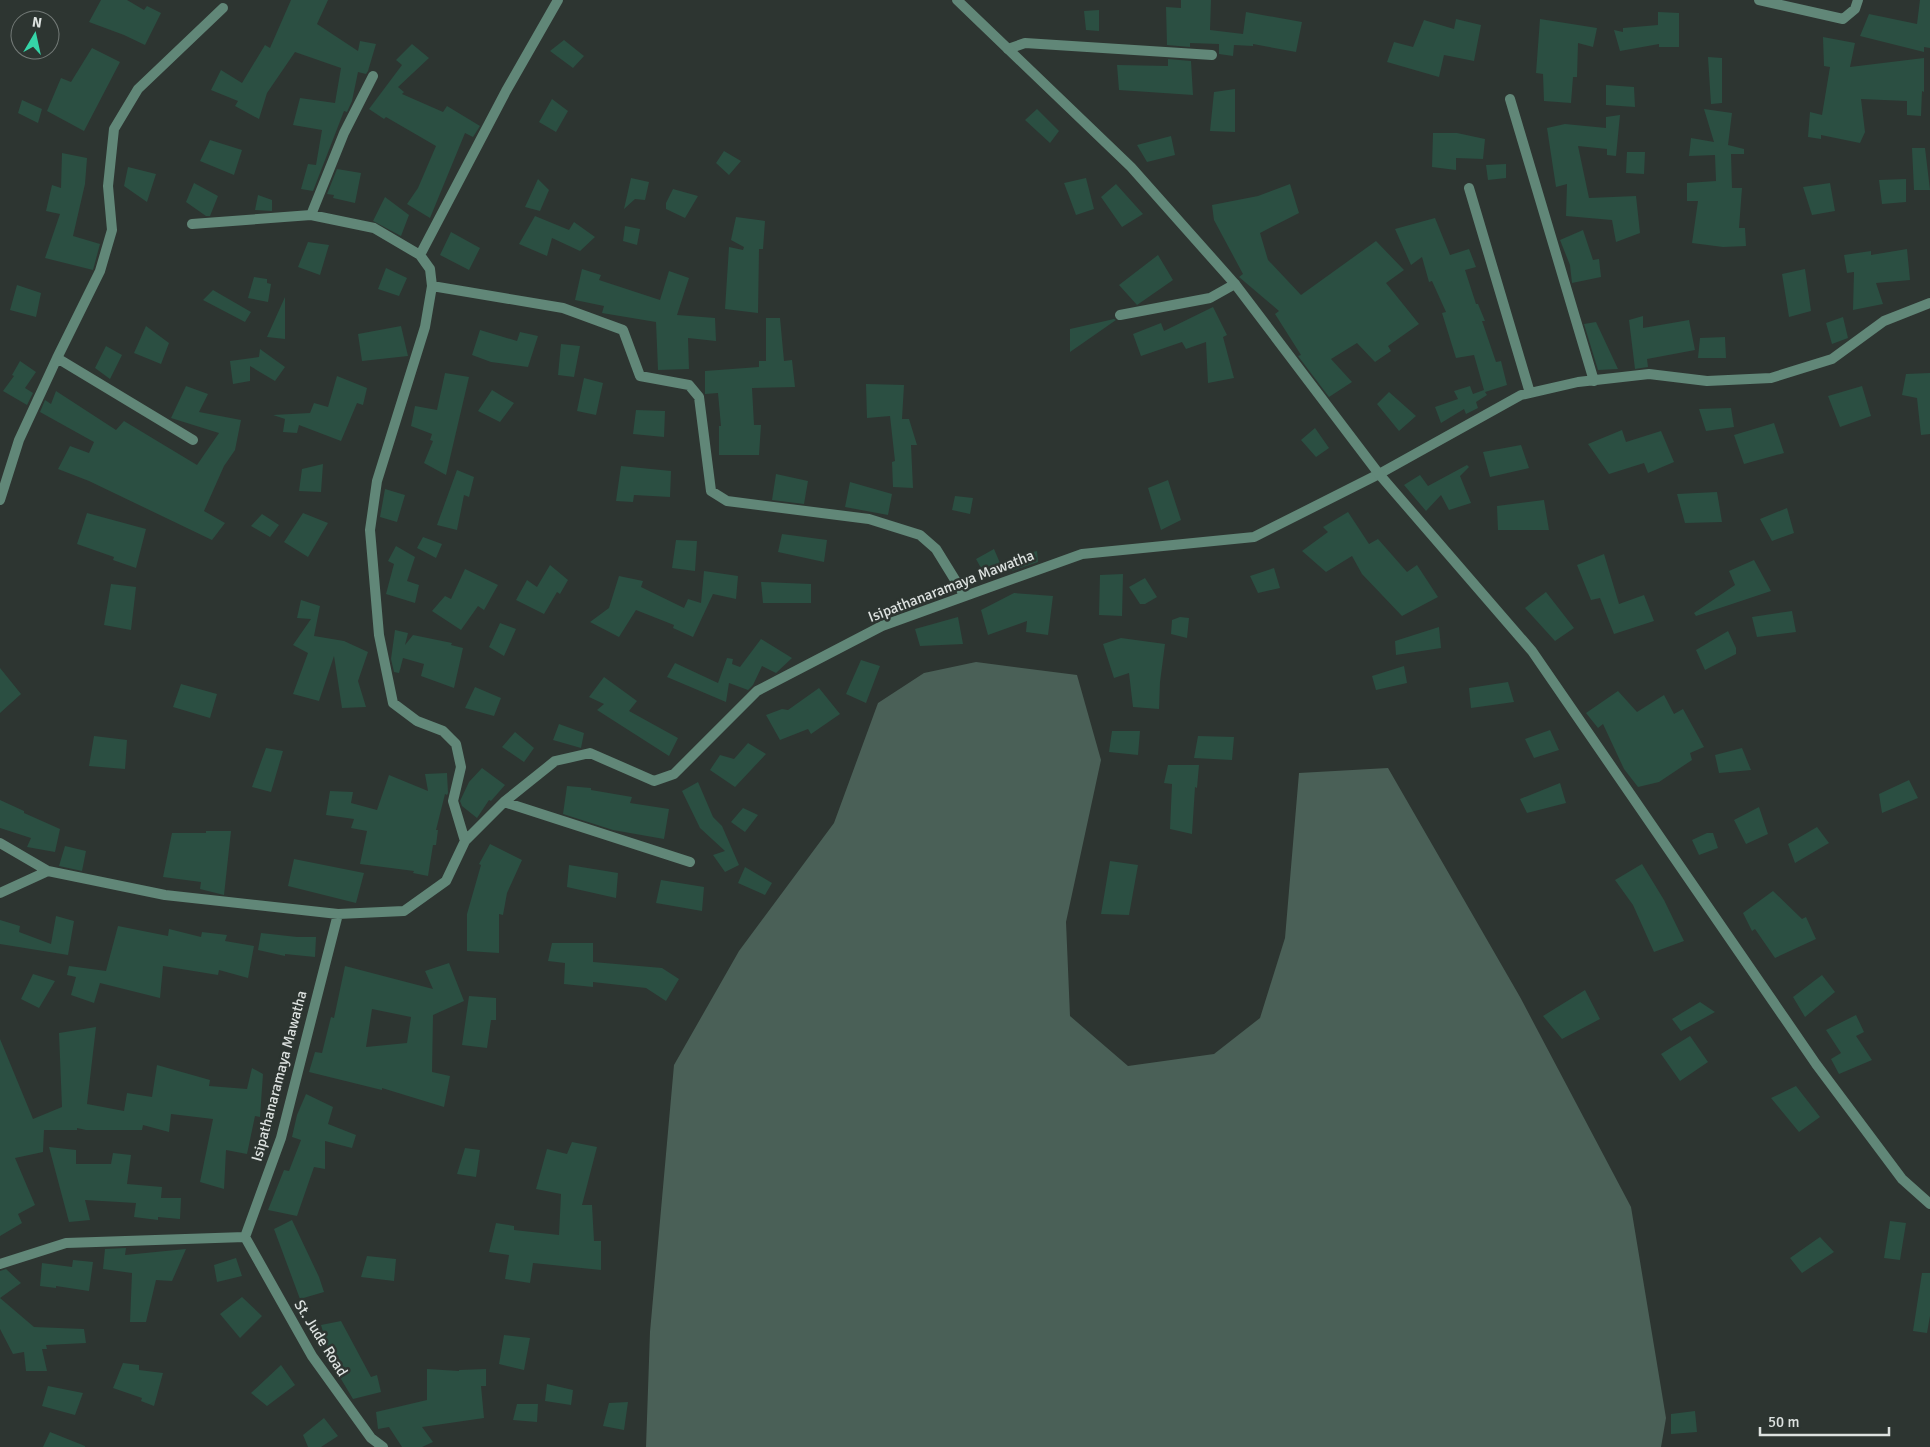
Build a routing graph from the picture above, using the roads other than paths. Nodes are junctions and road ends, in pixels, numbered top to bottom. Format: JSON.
{"nodes":[{"id":1,"x":558,"y":0,"type":"edge"},
{"id":2,"x":957,"y":0,"type":"edge"},
{"id":3,"x":1759,"y":0,"type":"edge"},
{"id":4,"x":1858,"y":0,"type":"edge"},
{"id":5,"x":223,"y":8,"type":"dead end"},
{"id":6,"x":1008,"y":49,"type":"junction"},
{"id":7,"x":1212,"y":55,"type":"dead end"},
{"id":8,"x":373,"y":76,"type":"dead end"},
{"id":9,"x":1510,"y":99,"type":"dead end"},
{"id":10,"x":1469,"y":188,"type":"dead end"},
{"id":11,"x":311,"y":215,"type":"junction"},
{"id":12,"x":192,"y":224,"type":"dead end"},
{"id":13,"x":420,"y":255,"type":"junction"},
{"id":14,"x":1235,"y":284,"type":"junction"},
{"id":15,"x":432,"y":286,"type":"junction"},
{"id":16,"x":1930,"y":303,"type":"edge"},
{"id":17,"x":1120,"y":315,"type":"dead end"},
{"id":18,"x":57,"y":358,"type":"junction"},
{"id":19,"x":1594,"y":380,"type":"junction"},
{"id":20,"x":1530,"y":393,"type":"junction"},
{"id":21,"x":193,"y":440,"type":"dead end"},
{"id":22,"x":1379,"y":474,"type":"junction"},
{"id":23,"x":0,"y":500,"type":"edge"},
{"id":24,"x":965,"y":596,"type":"junction"},
{"id":25,"x":504,"y":802,"type":"junction"},
{"id":26,"x":465,"y":841,"type":"junction"},
{"id":27,"x":0,"y":843,"type":"edge"},
{"id":28,"x":690,"y":862,"type":"dead end"},
{"id":29,"x":48,"y":871,"type":"junction"},
{"id":30,"x":0,"y":893,"type":"edge"},
{"id":31,"x":338,"y":914,"type":"junction"},
{"id":32,"x":1930,"y":1204,"type":"edge"},
{"id":33,"x":245,"y":1237,"type":"junction"},
{"id":34,"x":0,"y":1264,"type":"edge"},
{"id":35,"x":384,"y":1447,"type":"edge"}],
"edges":[{"from":1,"to":13,"type":"street"},
{"from":2,"to":6,"type":"street"},
{"from":3,"to":4,"type":"street"},
{"from":5,"to":18,"type":"street"},
{"from":6,"to":7,"type":"street"},
{"from":6,"to":14,"type":"street"},
{"from":8,"to":11,"type":"street"},
{"from":9,"to":19,"type":"street"},
{"from":10,"to":20,"type":"street"},
{"from":11,"to":12,"type":"street"},
{"from":11,"to":13,"type":"street"},
{"from":13,"to":15,"type":"street"},
{"from":14,"to":17,"type":"street"},
{"from":14,"to":22,"type":"street"},
{"from":15,"to":24,"type":"street"},
{"from":15,"to":26,"type":"street"},
{"from":16,"to":19,"type":"street","name":"Isipathanaramaya Mawatha"},
{"from":18,"to":21,"type":"street"},
{"from":18,"to":23,"type":"street"},
{"from":19,"to":20,"type":"street","name":"Isipathanaramaya Mawatha"},
{"from":20,"to":22,"type":"street","name":"Isipathanaramaya Mawatha"},
{"from":22,"to":24,"type":"street","name":"Isipathanaramaya Mawatha"},
{"from":22,"to":32,"type":"street"},
{"from":24,"to":25,"type":"street","name":"Isipathanaramaya Mawatha"},
{"from":25,"to":26,"type":"street","name":"Isipathanaramaya Mawatha"},
{"from":25,"to":28,"type":"street"},
{"from":26,"to":31,"type":"street","name":"Isipathanaramaya Mawatha"},
{"from":27,"to":29,"type":"street","name":"Isipathanaramaya Mawatha"},
{"from":29,"to":30,"type":"street"},
{"from":29,"to":31,"type":"street","name":"Isipathanaramaya Mawatha"},
{"from":31,"to":33,"type":"street","name":"Isipathanaramaya Mawatha"},
{"from":33,"to":34,"type":"street"},
{"from":33,"to":35,"type":"street","name":"St. Jude Road"}]}
